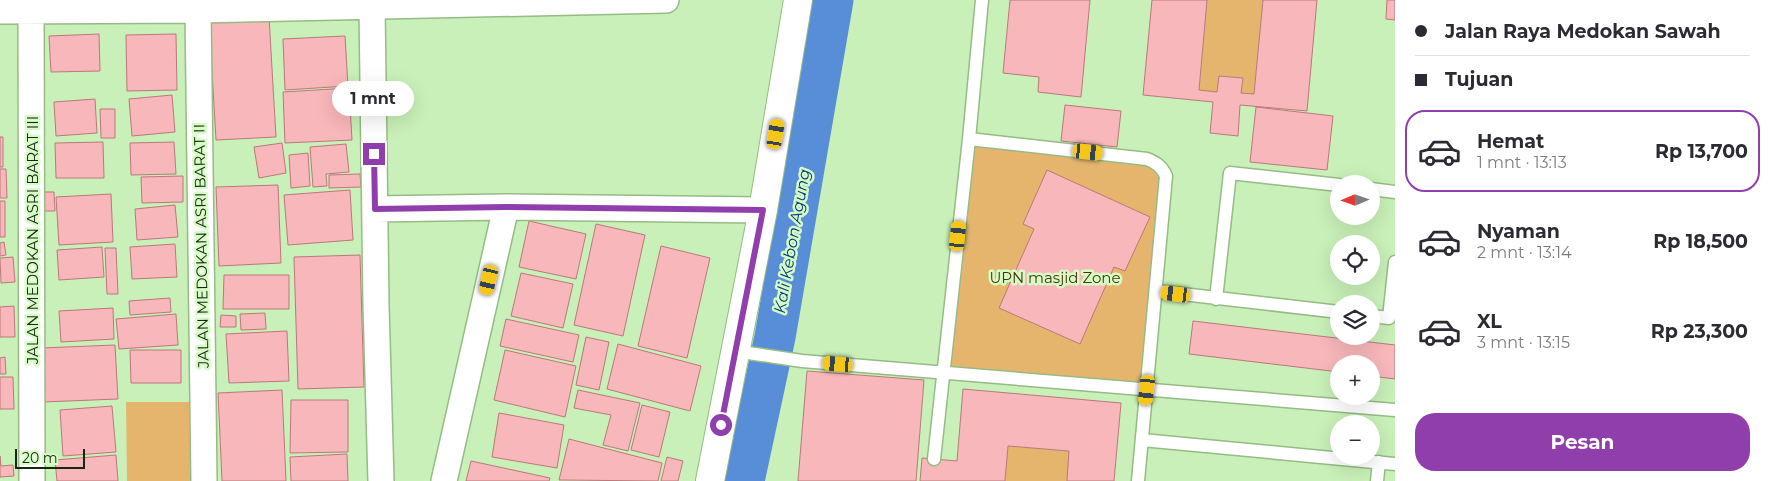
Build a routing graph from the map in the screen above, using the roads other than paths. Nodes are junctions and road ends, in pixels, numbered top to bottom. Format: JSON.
{"nodes":[{"id":1,"x":666,"y":0,"type":"edge"},
{"id":2,"x":798,"y":0,"type":"edge"},
{"id":3,"x":982,"y":0,"type":"edge"},
{"id":4,"x":31,"y":6,"type":"edge"},
{"id":5,"x":372,"y":6,"type":"junction"},
{"id":6,"x":198,"y":10,"type":"junction"},
{"id":7,"x":0,"y":11,"type":"edge"},
{"id":8,"x":969,"y":139,"type":"junction"},
{"id":9,"x":1330,"y":184,"type":"edge"},
{"id":10,"x":1380,"y":190,"type":"edge"},
{"id":11,"x":1395,"y":192,"type":"edge"},
{"id":12,"x":506,"y":207,"type":"junction"},
{"id":13,"x":375,"y":209,"type":"junction"},
{"id":14,"x":763,"y":210,"type":"junction"},
{"id":15,"x":1395,"y":262,"type":"edge"},
{"id":16,"x":1156,"y":291,"type":"junction"},
{"id":17,"x":1216,"y":298,"type":"junction"},
{"id":18,"x":1330,"y":311,"type":"edge"},
{"id":19,"x":1380,"y":317,"type":"edge"},
{"id":20,"x":743,"y":353,"type":"junction"},
{"id":21,"x":943,"y":372,"type":"junction"},
{"id":22,"x":1147,"y":390,"type":"junction"},
{"id":23,"x":1395,"y":410,"type":"edge"},
{"id":24,"x":1142,"y":440,"type":"junction"},
{"id":25,"x":1330,"y":457,"type":"edge"},
{"id":26,"x":934,"y":459,"type":"dead end"},
{"id":27,"x":1380,"y":462,"type":"edge"},
{"id":28,"x":1395,"y":464,"type":"edge"},
{"id":29,"x":1379,"y":465,"type":"edge"},
{"id":30,"x":32,"y":481,"type":"edge"},
{"id":31,"x":204,"y":481,"type":"edge"},
{"id":32,"x":381,"y":481,"type":"edge"},
{"id":33,"x":444,"y":481,"type":"edge"},
{"id":34,"x":710,"y":481,"type":"edge"},
{"id":35,"x":1138,"y":481,"type":"edge"},
{"id":36,"x":1377,"y":481,"type":"edge"}],
"edges":[{"from":1,"to":5,"type":"street"},
{"from":2,"to":14,"type":"street"},
{"from":3,"to":8,"type":"lane"},
{"from":4,"to":6,"type":"street"},
{"from":4,"to":7,"type":"street"},
{"from":4,"to":30,"type":"street","name":"JALAN MEDOKAN ASRI BARAT III"},
{"from":5,"to":6,"type":"street"},
{"from":5,"to":13,"type":"street"},
{"from":6,"to":31,"type":"street","name":"JALAN MEDOKAN ASRI BARAT II"},
{"from":8,"to":16,"type":"lane"},
{"from":8,"to":21,"type":"lane"},
{"from":9,"to":17,"type":"lane"},
{"from":10,"to":11,"type":"lane"},
{"from":12,"to":13,"type":"street"},
{"from":12,"to":14,"type":"street"},
{"from":12,"to":33,"type":"street"},
{"from":13,"to":32,"type":"street"},
{"from":14,"to":20,"type":"street"},
{"from":15,"to":19,"type":"lane"},
{"from":16,"to":17,"type":"lane"},
{"from":16,"to":22,"type":"lane"},
{"from":17,"to":18,"type":"lane"},
{"from":20,"to":21,"type":"lane"},
{"from":20,"to":34,"type":"street"},
{"from":21,"to":22,"type":"lane"},
{"from":21,"to":26,"type":"lane"},
{"from":22,"to":23,"type":"lane"},
{"from":22,"to":24,"type":"lane"},
{"from":24,"to":25,"type":"lane"},
{"from":24,"to":35,"type":"lane"},
{"from":27,"to":28,"type":"lane"},
{"from":29,"to":36,"type":"lane"}]}
